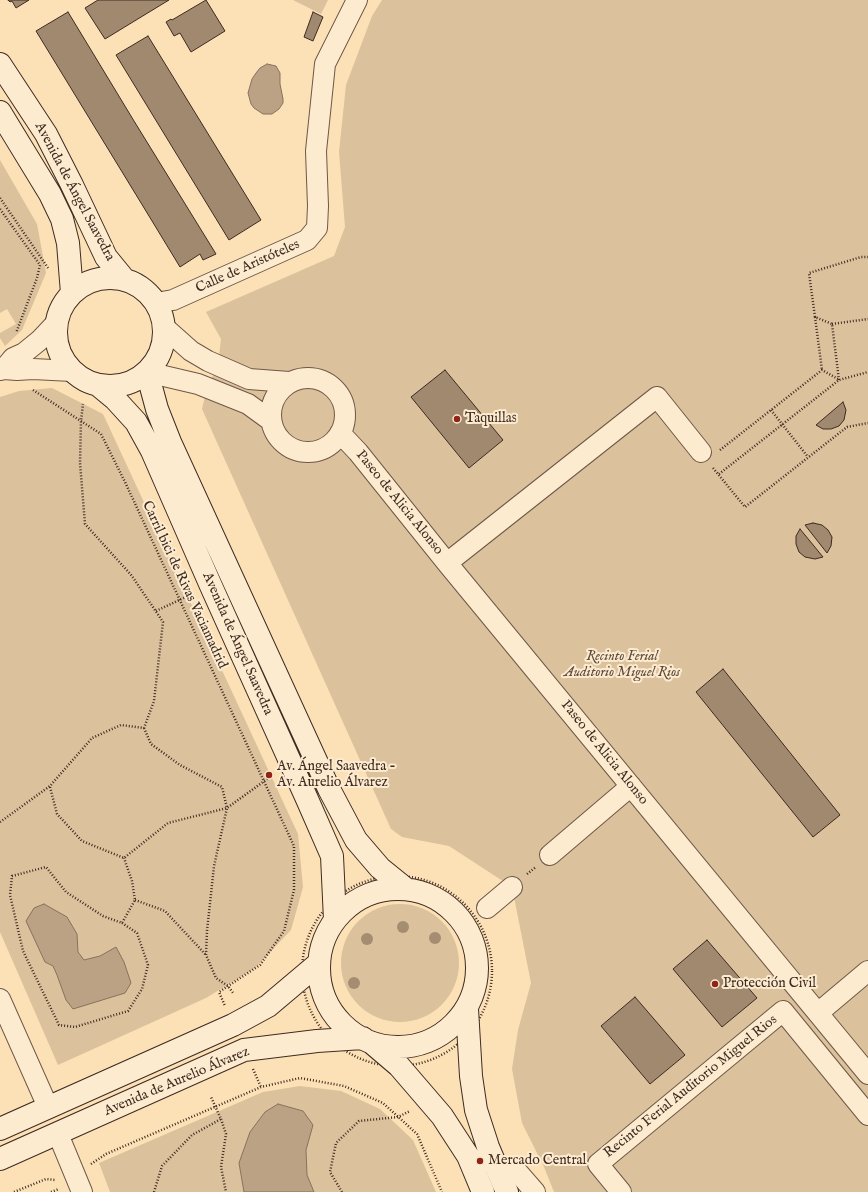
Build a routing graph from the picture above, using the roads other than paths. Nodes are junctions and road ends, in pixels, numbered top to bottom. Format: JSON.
{"nodes":[{"id":1,"x":357,"y":0,"type":"edge"},
{"id":2,"x":0,"y":64,"type":"edge"},
{"id":3,"x":0,"y":112,"type":"edge"},
{"id":4,"x":124,"y":279,"type":"junction"},
{"id":5,"x":72,"y":293,"type":"junction"},
{"id":6,"x":156,"y":302,"type":"junction"},
{"id":7,"x":56,"y":323,"type":"junction"},
{"id":8,"x":164,"y":327,"type":"junction"},
{"id":9,"x":9,"y":367,"type":"edge"},
{"id":10,"x":72,"y":370,"type":"junction"},
{"id":11,"x":147,"y":372,"type":"junction"},
{"id":12,"x":289,"y":382,"type":"junction"},
{"id":13,"x":98,"y":385,"type":"junction"},
{"id":14,"x":270,"y":420,"type":"junction"},
{"id":15,"x":340,"y":433,"type":"junction"},
{"id":16,"x":704,"y":456,"type":"road end"},
{"id":17,"x":447,"y":563,"type":"junction"},
{"id":18,"x":631,"y":786,"type":"junction"},
{"id":19,"x":550,"y":855,"type":"road end"},
{"id":20,"x":398,"y":882,"type":"junction"},
{"id":21,"x":512,"y":887,"type":"road end"},
{"id":22,"x":487,"y":908,"type":"dead end"},
{"id":23,"x":336,"y":920,"type":"junction"},
{"id":24,"x":320,"y":963,"type":"junction"},
{"id":25,"x":868,"y":971,"type":"edge"},
{"id":26,"x":0,"y":999,"type":"edge"},
{"id":27,"x":466,"y":1008,"type":"junction"},
{"id":28,"x":818,"y":1012,"type":"junction"},
{"id":29,"x":367,"y":1040,"type":"junction"},
{"id":30,"x":846,"y":1047,"type":"junction"},
{"id":31,"x":825,"y":1063,"type":"junction"},
{"id":32,"x":868,"y":1074,"type":"edge"},
{"id":33,"x":48,"y":1107,"type":"junction"},
{"id":34,"x":868,"y":1115,"type":"edge"},
{"id":35,"x":0,"y":1129,"type":"edge"},
{"id":36,"x":58,"y":1134,"type":"junction"},
{"id":37,"x":0,"y":1159,"type":"edge"},
{"id":38,"x":515,"y":1169,"type":"dead end"},
{"id":39,"x":82,"y":1192,"type":"edge"},
{"id":40,"x":483,"y":1192,"type":"edge"},
{"id":41,"x":507,"y":1192,"type":"edge"},
{"id":42,"x":534,"y":1192,"type":"edge"},
{"id":43,"x":621,"y":1192,"type":"edge"}],
"edges":[{"from":1,"to":6,"type":"street","name":"Calle de Aristóteles"},
{"from":2,"to":4,"type":"street","name":"Avenida de Ángel Saavedra"},
{"from":3,"to":5,"type":"street","name":"Avenida de Ángel Saavedra"},
{"from":4,"to":5,"type":"street"},
{"from":4,"to":6,"type":"street"},
{"from":5,"to":7,"type":"street"},
{"from":6,"to":8,"type":"street"},
{"from":7,"to":9,"type":"street"},
{"from":7,"to":10,"type":"street"},
{"from":8,"to":11,"type":"street"},
{"from":8,"to":12,"type":"street"},
{"from":9,"to":10,"type":"street"},
{"from":10,"to":13,"type":"street"},
{"from":11,"to":13,"type":"street"},
{"from":11,"to":14,"type":"street"},
{"from":11,"to":20,"type":"street","name":"Avenida de Ángel Saavedra"},
{"from":12,"to":14,"type":"street"},
{"from":12,"to":15,"type":"street"},
{"from":13,"to":23,"type":"street","name":"Avenida de Ángel Saavedra"},
{"from":14,"to":15,"type":"street"},
{"from":15,"to":17,"type":"street","name":"Paseo de Alicia Alonso"},
{"from":16,"to":17,"type":"street"},
{"from":17,"to":18,"type":"street","name":"Paseo de Alicia Alonso"},
{"from":18,"to":19,"type":"street"},
{"from":18,"to":28,"type":"street","name":"Paseo de Alicia Alonso"},
{"from":20,"to":23,"type":"street"},
{"from":20,"to":27,"type":"street"},
{"from":21,"to":22,"type":"street"},
{"from":23,"to":24,"type":"street"},
{"from":24,"to":29,"type":"street"},
{"from":24,"to":33,"type":"street","name":"Avenida de Aurelio Álvarez"},
{"from":25,"to":28,"type":"street"},
{"from":26,"to":33,"type":"street"},
{"from":27,"to":29,"type":"street"},
{"from":27,"to":41,"type":"street"},
{"from":28,"to":30,"type":"street","name":"Paseo de Alicia Alonso"},
{"from":29,"to":36,"type":"street","name":"Avenida de Aurelio Álvarez"},
{"from":29,"to":40,"type":"street"},
{"from":30,"to":31,"type":"street"},
{"from":30,"to":32,"type":"street","name":"Paseo de Alicia Alonso"},
{"from":31,"to":34,"type":"street","name":"Recinto Ferial Auditorio Miguel Rios"},
{"from":31,"to":43,"type":"street","name":"Recinto Ferial Auditorio Miguel Rios"},
{"from":33,"to":35,"type":"street","name":"Avenida de Aurelio Álvarez"},
{"from":36,"to":37,"type":"street","name":"Avenida de Aurelio Álvarez"},
{"from":36,"to":39,"type":"street"},
{"from":38,"to":42,"type":"street"}]}
